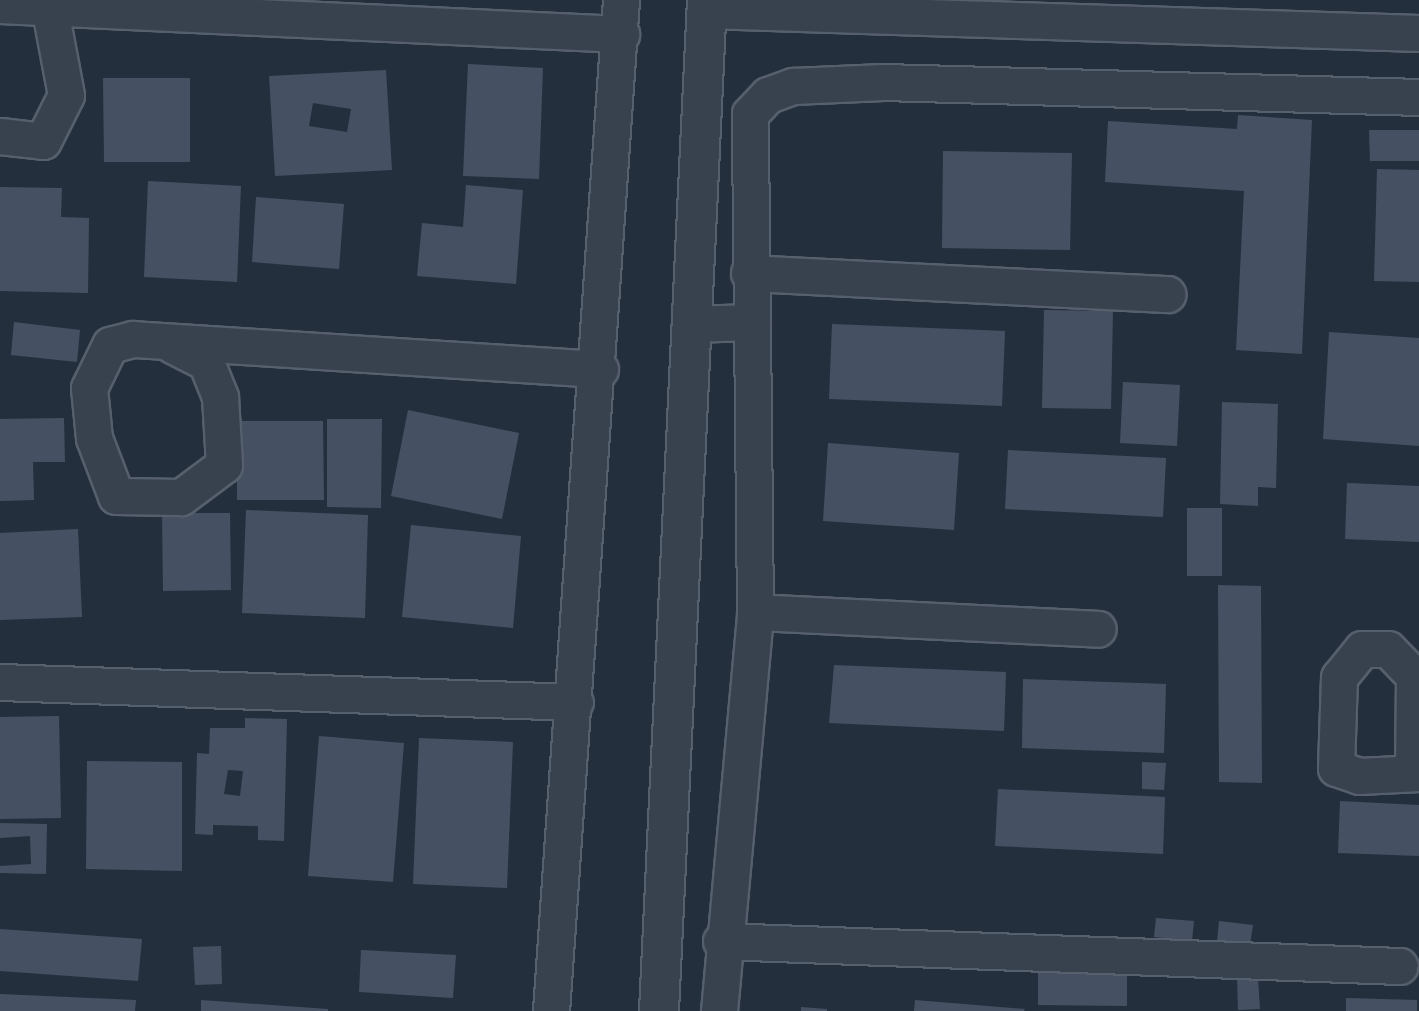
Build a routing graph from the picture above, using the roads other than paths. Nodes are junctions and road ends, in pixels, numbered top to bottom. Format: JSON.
{"nodes":[{"id":1,"x":621,"y":0,"type":"edge"},
{"id":2,"x":0,"y":5,"type":"edge"},
{"id":3,"x":707,"y":5,"type":"edge"},
{"id":4,"x":50,"y":10,"type":"junction"},
{"id":5,"x":1419,"y":33,"type":"edge"},
{"id":6,"x":621,"y":34,"type":"junction"},
{"id":7,"x":1419,"y":97,"type":"edge"},
{"id":8,"x":0,"y":136,"type":"edge"},
{"id":9,"x":749,"y":273,"type":"junction"},
{"id":10,"x":1167,"y":294,"type":"dead end"},
{"id":11,"x":752,"y":321,"type":"junction"},
{"id":12,"x":690,"y":324,"type":"junction"},
{"id":13,"x":172,"y":345,"type":"junction"},
{"id":14,"x":600,"y":369,"type":"junction"},
{"id":15,"x":755,"y":612,"type":"junction"},
{"id":16,"x":1098,"y":629,"type":"dead end"},
{"id":17,"x":0,"y":682,"type":"edge"},
{"id":18,"x":575,"y":702,"type":"junction"},
{"id":19,"x":721,"y":941,"type":"junction"},
{"id":20,"x":1400,"y":965,"type":"dead end"},
{"id":21,"x":551,"y":1011,"type":"edge"},
{"id":22,"x":659,"y":1011,"type":"edge"},
{"id":23,"x":719,"y":1011,"type":"edge"}],
"edges":[{"from":1,"to":6,"type":"street"},
{"from":2,"to":4,"type":"street"},
{"from":3,"to":5,"type":"street"},
{"from":3,"to":12,"type":"street"},
{"from":4,"to":6,"type":"street"},
{"from":4,"to":8,"type":"street"},
{"from":6,"to":14,"type":"street"},
{"from":7,"to":9,"type":"street"},
{"from":9,"to":10,"type":"street"},
{"from":9,"to":11,"type":"street"},
{"from":11,"to":12,"type":"street"},
{"from":11,"to":15,"type":"street"},
{"from":12,"to":22,"type":"street"},
{"from":13,"to":13,"type":"street"},
{"from":13,"to":14,"type":"street"},
{"from":14,"to":18,"type":"street"},
{"from":15,"to":16,"type":"street"},
{"from":15,"to":19,"type":"street"},
{"from":17,"to":18,"type":"street"},
{"from":18,"to":21,"type":"street"},
{"from":19,"to":20,"type":"street"},
{"from":19,"to":23,"type":"street"}]}
